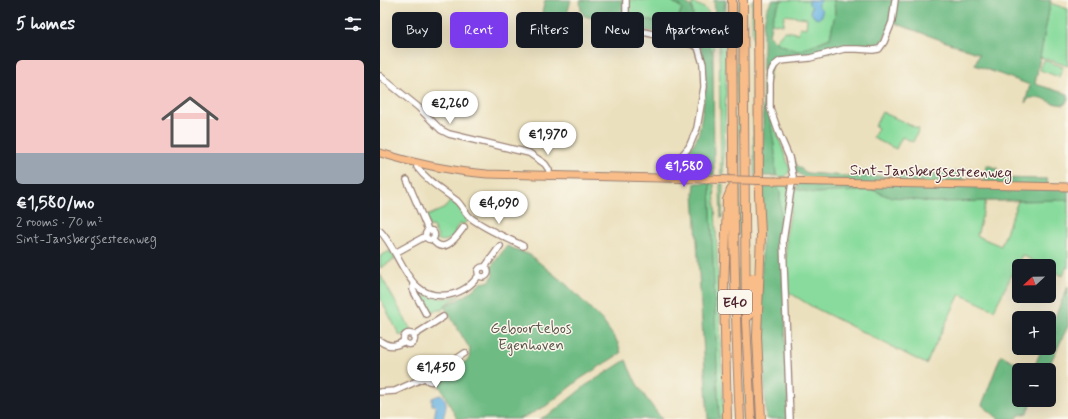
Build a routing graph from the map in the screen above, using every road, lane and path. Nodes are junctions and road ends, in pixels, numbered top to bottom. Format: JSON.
{"nodes":[{"id":1,"x":626,"y":0,"type":"edge"},
{"id":2,"x":732,"y":0,"type":"edge"},
{"id":3,"x":743,"y":0,"type":"edge"},
{"id":4,"x":758,"y":0,"type":"edge"},
{"id":5,"x":895,"y":0,"type":"edge"},
{"id":6,"x":380,"y":76,"type":"edge"},
{"id":7,"x":380,"y":153,"type":"edge"},
{"id":8,"x":417,"y":164,"type":"junction"},
{"id":9,"x":667,"y":174,"type":"dead end"},
{"id":10,"x":549,"y":176,"type":"junction"},
{"id":11,"x":407,"y":180,"type":"dead end"},
{"id":12,"x":792,"y":181,"type":"junction"},
{"id":13,"x":733,"y":185,"type":"junction"},
{"id":14,"x":1068,"y":187,"type":"edge"},
{"id":15,"x":759,"y":195,"type":"junction"},
{"id":16,"x":464,"y":227,"type":"dead end"},
{"id":17,"x":428,"y":230,"type":"junction"},
{"id":18,"x":380,"y":231,"type":"edge"},
{"id":19,"x":426,"y":236,"type":"junction"},
{"id":20,"x":432,"y":239,"type":"junction"},
{"id":21,"x":500,"y":246,"type":"dead end"},
{"id":22,"x":523,"y":246,"type":"dead end"},
{"id":23,"x":396,"y":253,"type":"junction"},
{"id":24,"x":413,"y":283,"type":"junction"},
{"id":25,"x":426,"y":314,"type":"dead end"},
{"id":26,"x":443,"y":317,"type":"dead end"},
{"id":27,"x":746,"y":322,"type":"junction"},
{"id":28,"x":380,"y":341,"type":"edge"},
{"id":29,"x":465,"y":353,"type":"dead end"},
{"id":30,"x":380,"y":392,"type":"edge"},
{"id":31,"x":728,"y":399,"type":"junction"},
{"id":32,"x":727,"y":419,"type":"edge"},
{"id":33,"x":732,"y":419,"type":"edge"},
{"id":34,"x":740,"y":419,"type":"edge"},
{"id":35,"x":751,"y":419,"type":"edge"},
{"id":36,"x":761,"y":419,"type":"edge"},
{"id":37,"x":790,"y":419,"type":"edge"}],
"edges":[{"from":1,"to":9,"type":"street"},
{"from":2,"to":13,"type":"highway","number":"E40"},
{"from":3,"to":27,"type":"highway","number":"E40"},
{"from":4,"to":15,"type":"highway"},
{"from":5,"to":12,"type":"street"},
{"from":6,"to":10,"type":"street"},
{"from":7,"to":8,"type":"main road","name":"Sint-Jansbergsesteenweg"},
{"from":8,"to":10,"type":"main road","name":"Sint-Jansbergsesteenweg"},
{"from":8,"to":22,"type":"street"},
{"from":10,"to":12,"type":"main road","name":"Sint-Jansbergsesteenweg","bridge":true},
{"from":11,"to":17,"type":"street"},
{"from":12,"to":14,"type":"main road","name":"Sint-Jansbergsesteenweg"},
{"from":12,"to":37,"type":"street"},
{"from":13,"to":31,"type":"highway"},
{"from":13,"to":34,"type":"highway","number":"E40"},
{"from":15,"to":27,"type":"highway"},
{"from":15,"to":36,"type":"highway"},
{"from":16,"to":20,"type":"street"},
{"from":17,"to":19,"type":"street"},
{"from":17,"to":20,"type":"street"},
{"from":18,"to":23,"type":"street"},
{"from":19,"to":20,"type":"street"},
{"from":19,"to":23,"type":"street"},
{"from":21,"to":24,"type":"street"},
{"from":23,"to":24,"type":"street"},
{"from":24,"to":25,"type":"street"},
{"from":26,"to":28,"type":"street"},
{"from":27,"to":35,"type":"highway","number":"E40"},
{"from":29,"to":30,"type":"street"},
{"from":31,"to":32,"type":"highway"},
{"from":31,"to":33,"type":"highway"}]}
